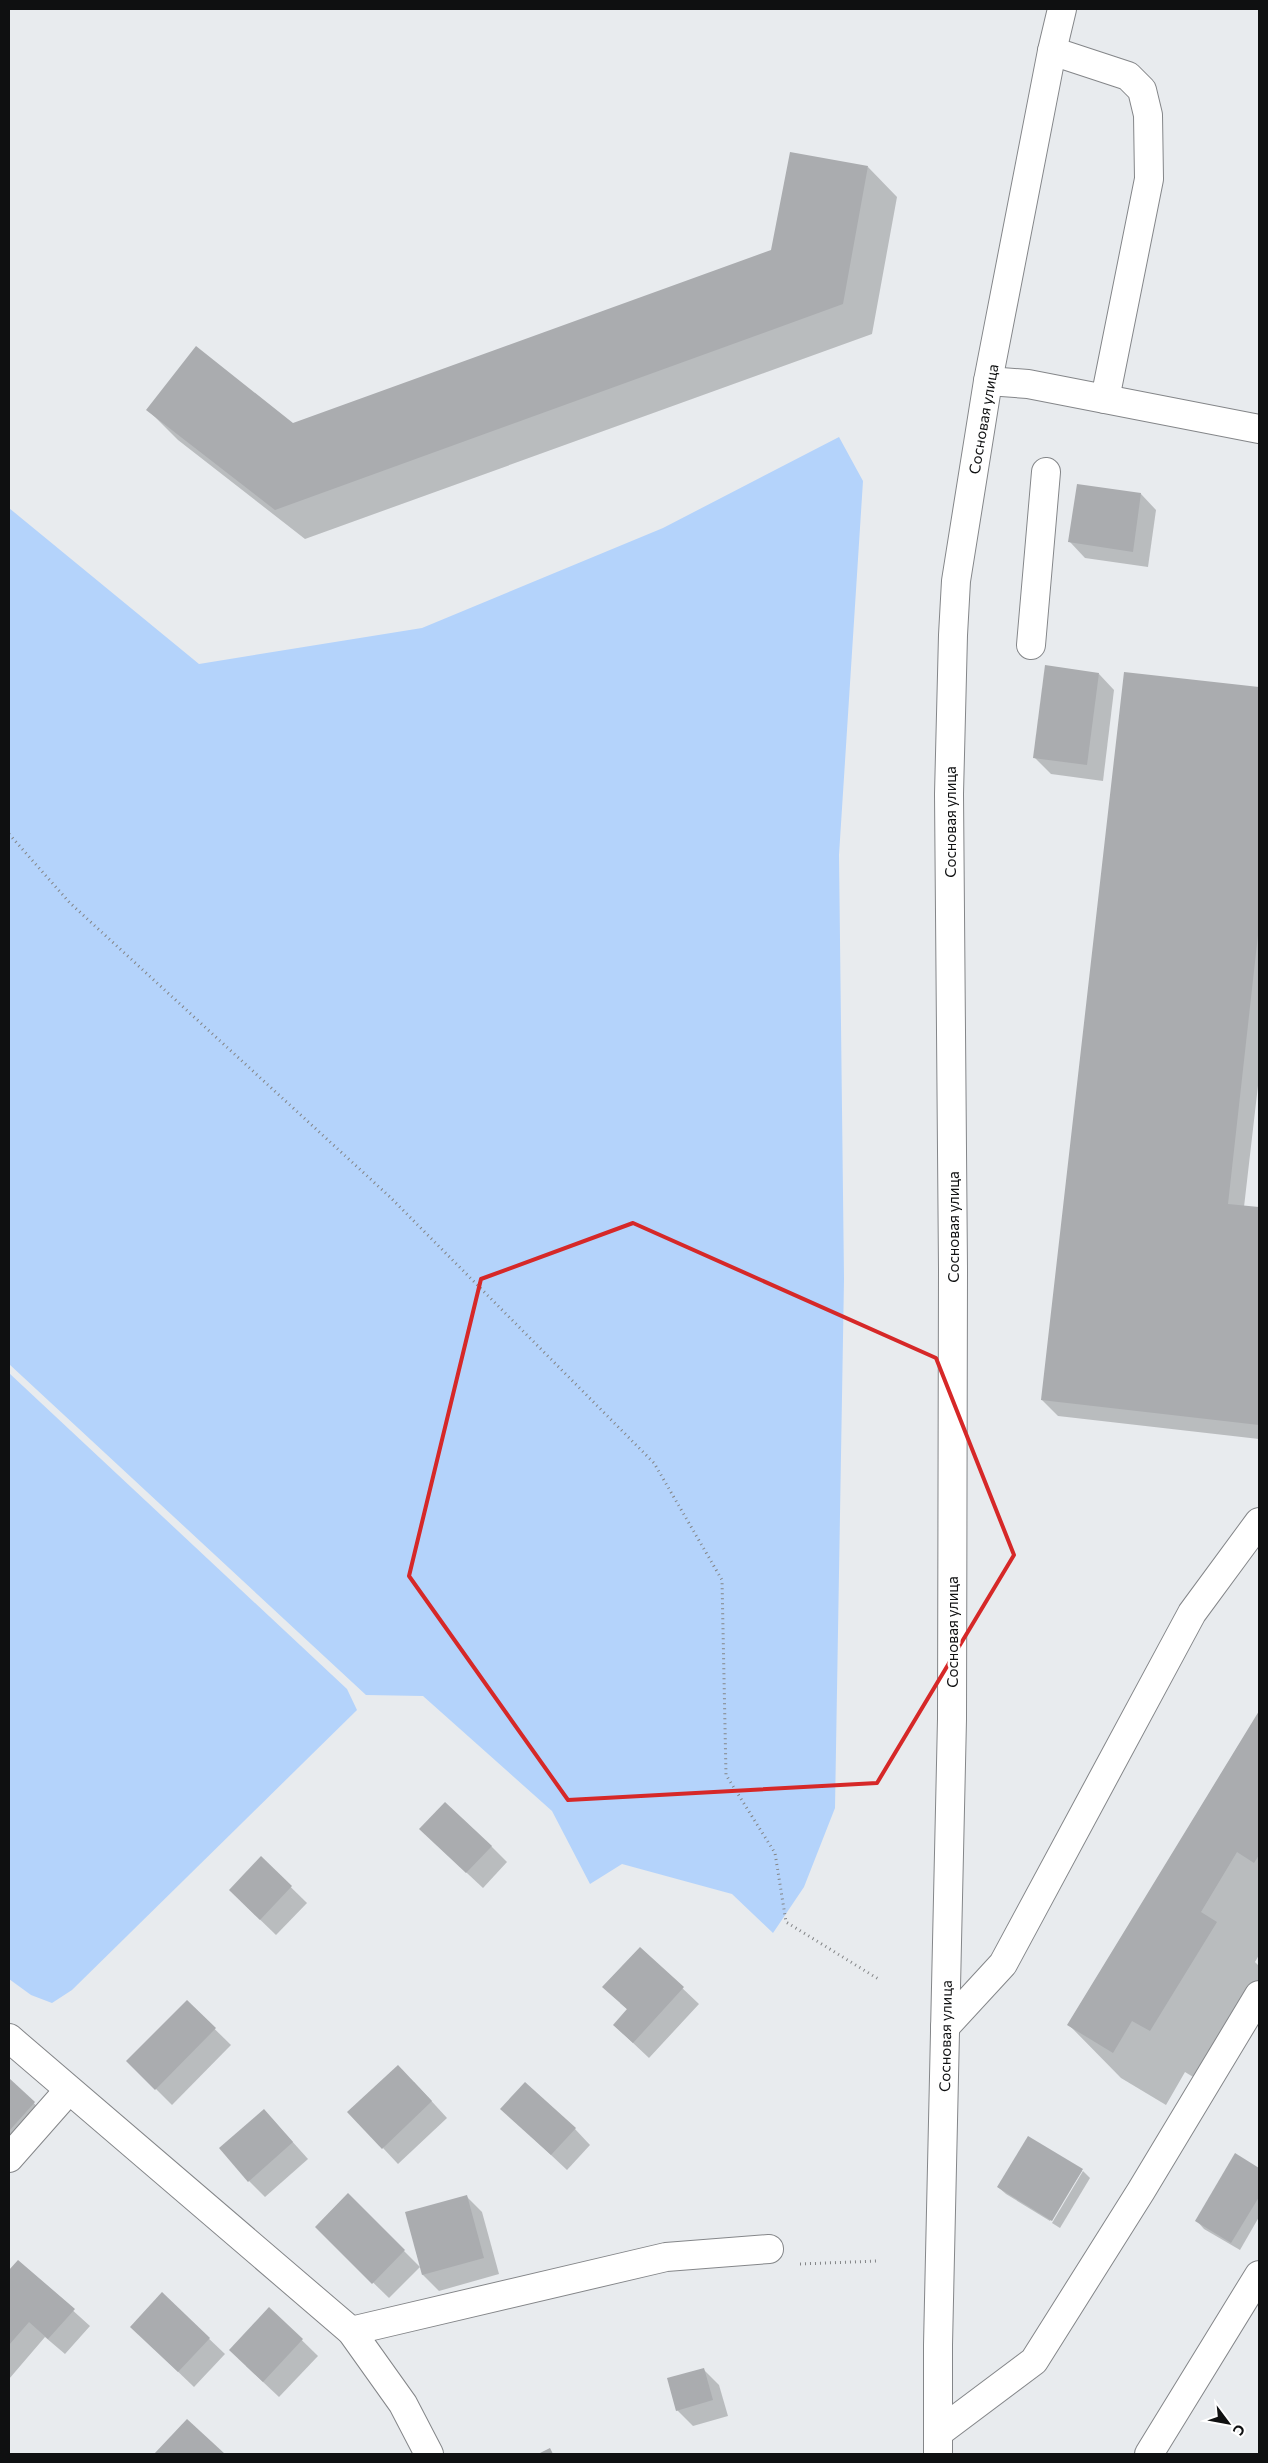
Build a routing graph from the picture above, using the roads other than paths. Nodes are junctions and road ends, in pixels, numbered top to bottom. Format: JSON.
{"nodes":[{"id":1,"x":1062,"y":9,"type":"edge"},
{"id":2,"x":1052,"y":51,"type":"junction"},
{"id":3,"x":988,"y":381,"type":"junction"},
{"id":4,"x":1105,"y":399,"type":"junction"},
{"id":5,"x":1259,"y":429,"type":"edge"},
{"id":6,"x":1046,"y":472,"type":"dead end"},
{"id":7,"x":1031,"y":645,"type":"dead end"},
{"id":8,"x":1259,"y":1522,"type":"edge"},
{"id":9,"x":1259,"y":1996,"type":"edge"},
{"id":10,"x":945,"y":2027,"type":"junction"},
{"id":11,"x":9,"y":2038,"type":"edge"},
{"id":12,"x":68,"y":2091,"type":"junction"},
{"id":13,"x":9,"y":2158,"type":"edge"},
{"id":14,"x":769,"y":2249,"type":"dead end"},
{"id":15,"x":1259,"y":2275,"type":"edge"},
{"id":16,"x":351,"y":2330,"type":"junction"},
{"id":17,"x":938,"y":2444,"type":"edge"},
{"id":18,"x":429,"y":2454,"type":"edge"},
{"id":19,"x":1148,"y":2454,"type":"edge"}],
"edges":[{"from":1,"to":2,"type":"street","name":"Сосновая улица"},
{"from":2,"to":3,"type":"street","name":"Сосновая улица"},
{"from":2,"to":4,"type":"street"},
{"from":3,"to":4,"type":"street"},
{"from":3,"to":10,"type":"street","name":"Сосновая улица"},
{"from":4,"to":5,"type":"street"},
{"from":6,"to":7,"type":"street"},
{"from":8,"to":10,"type":"street"},
{"from":9,"to":17,"type":"street"},
{"from":10,"to":17,"type":"street","name":"Сосновая улица"},
{"from":11,"to":12,"type":"street"},
{"from":12,"to":13,"type":"street"},
{"from":12,"to":16,"type":"street"},
{"from":14,"to":16,"type":"street"},
{"from":15,"to":19,"type":"street"},
{"from":16,"to":18,"type":"street"}]}
